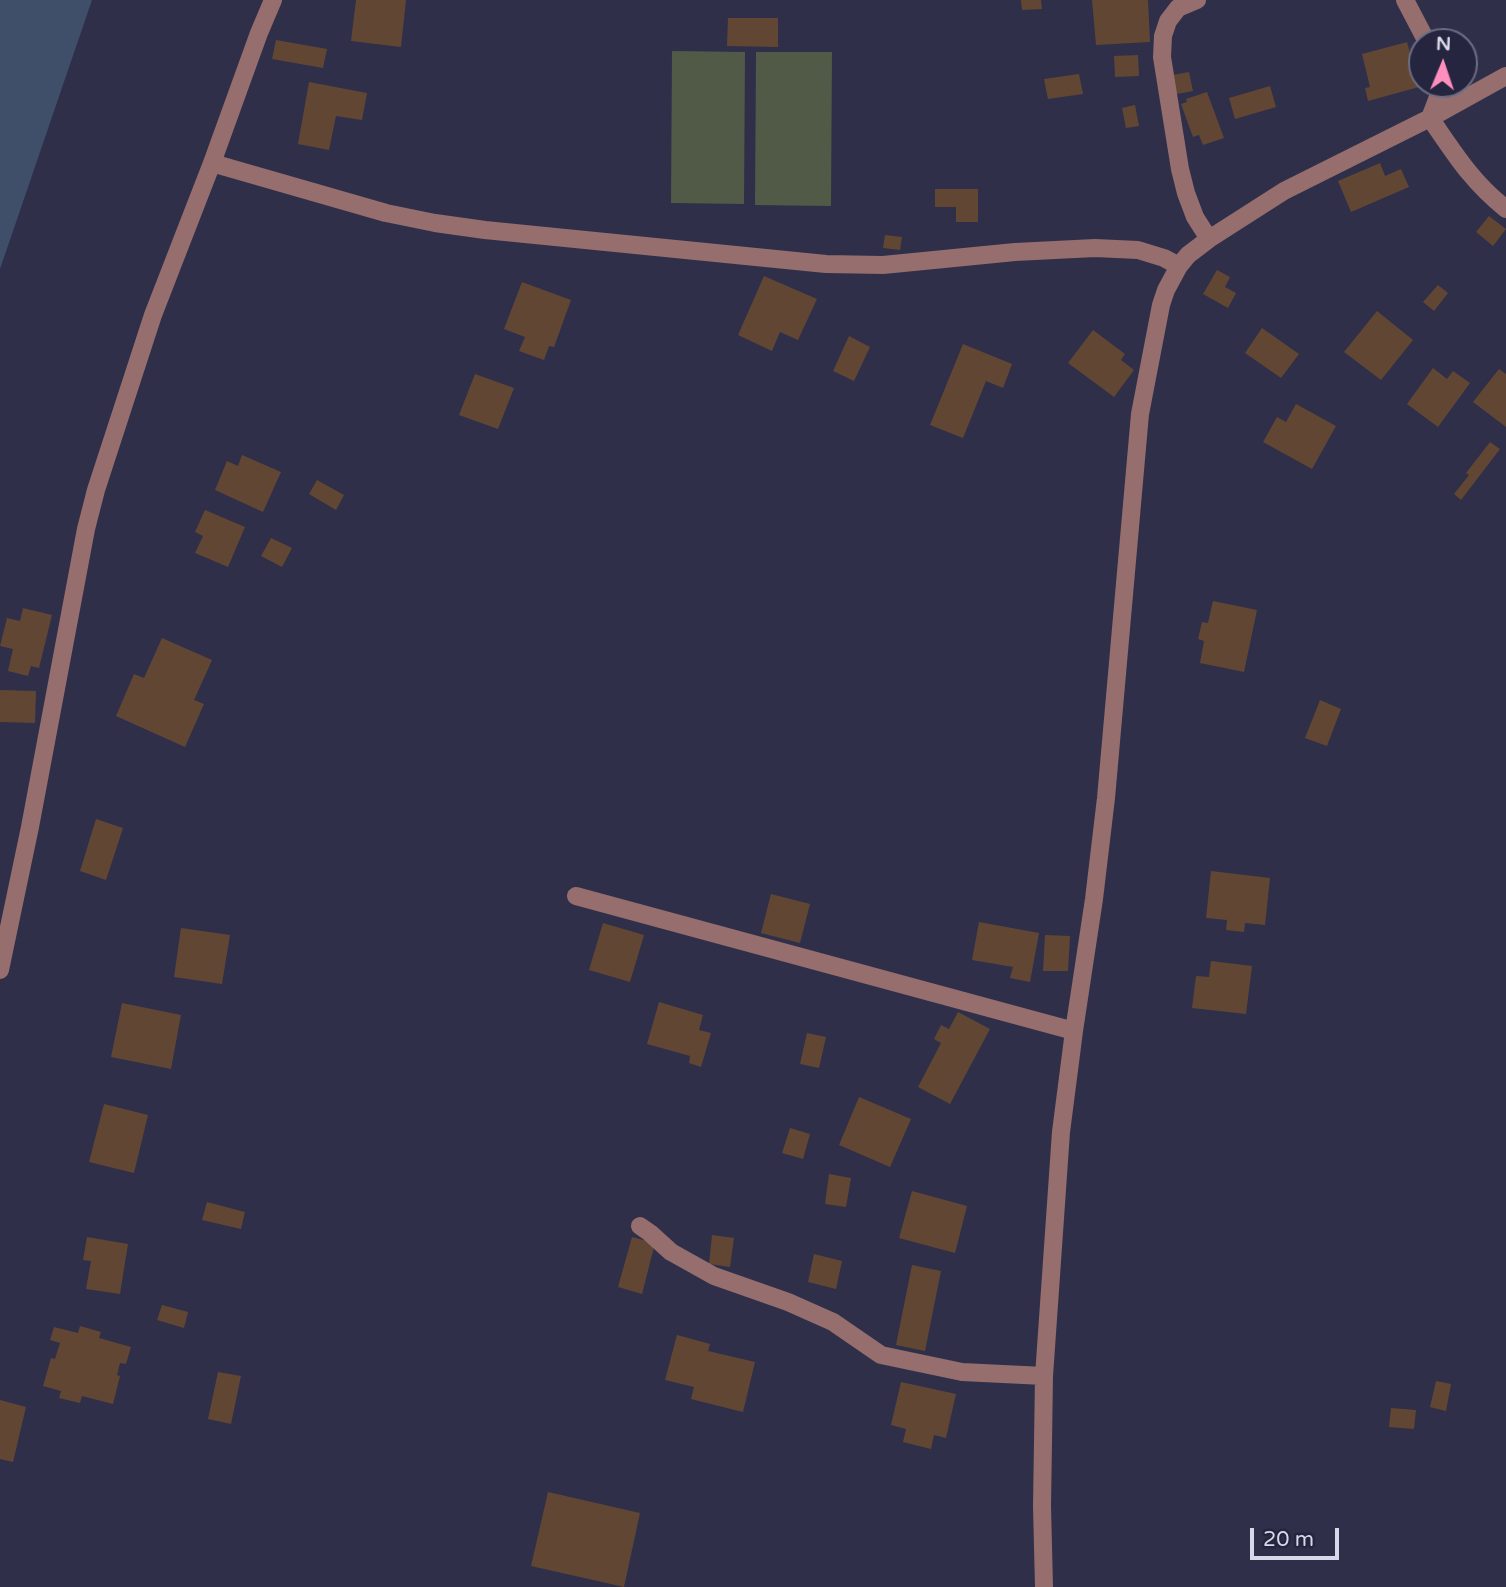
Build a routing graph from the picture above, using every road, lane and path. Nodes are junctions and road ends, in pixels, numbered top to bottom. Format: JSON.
{"nodes":[{"id":1,"x":273,"y":0,"type":"edge"},
{"id":2,"x":1197,"y":0,"type":"edge"},
{"id":3,"x":1405,"y":0,"type":"edge"},
{"id":4,"x":1420,"y":28,"type":"edge"},
{"id":5,"x":1506,"y":76,"type":"edge"},
{"id":6,"x":1438,"y":98,"type":"edge"},
{"id":7,"x":1430,"y":118,"type":"junction"},
{"id":8,"x":212,"y":163,"type":"junction"},
{"id":9,"x":1506,"y":209,"type":"edge"},
{"id":10,"x":1209,"y":239,"type":"junction"},
{"id":11,"x":1179,"y":266,"type":"junction"},
{"id":12,"x":576,"y":896,"type":"dead end"},
{"id":13,"x":0,"y":970,"type":"edge"},
{"id":14,"x":1074,"y":1031,"type":"junction"},
{"id":15,"x":640,"y":1226,"type":"dead end"},
{"id":16,"x":1044,"y":1376,"type":"junction"},
{"id":17,"x":1044,"y":1587,"type":"edge"}],
"edges":[{"from":1,"to":8,"type":"street"},
{"from":2,"to":10,"type":"street"},
{"from":3,"to":4,"type":"street"},
{"from":5,"to":7,"type":"street"},
{"from":6,"to":7,"type":"street"},
{"from":7,"to":9,"type":"street"},
{"from":7,"to":10,"type":"street"},
{"from":8,"to":11,"type":"street"},
{"from":8,"to":13,"type":"street"},
{"from":10,"to":11,"type":"street"},
{"from":11,"to":14,"type":"street"},
{"from":12,"to":14,"type":"street"},
{"from":14,"to":16,"type":"street"},
{"from":15,"to":16,"type":"street"},
{"from":16,"to":17,"type":"street"}]}
